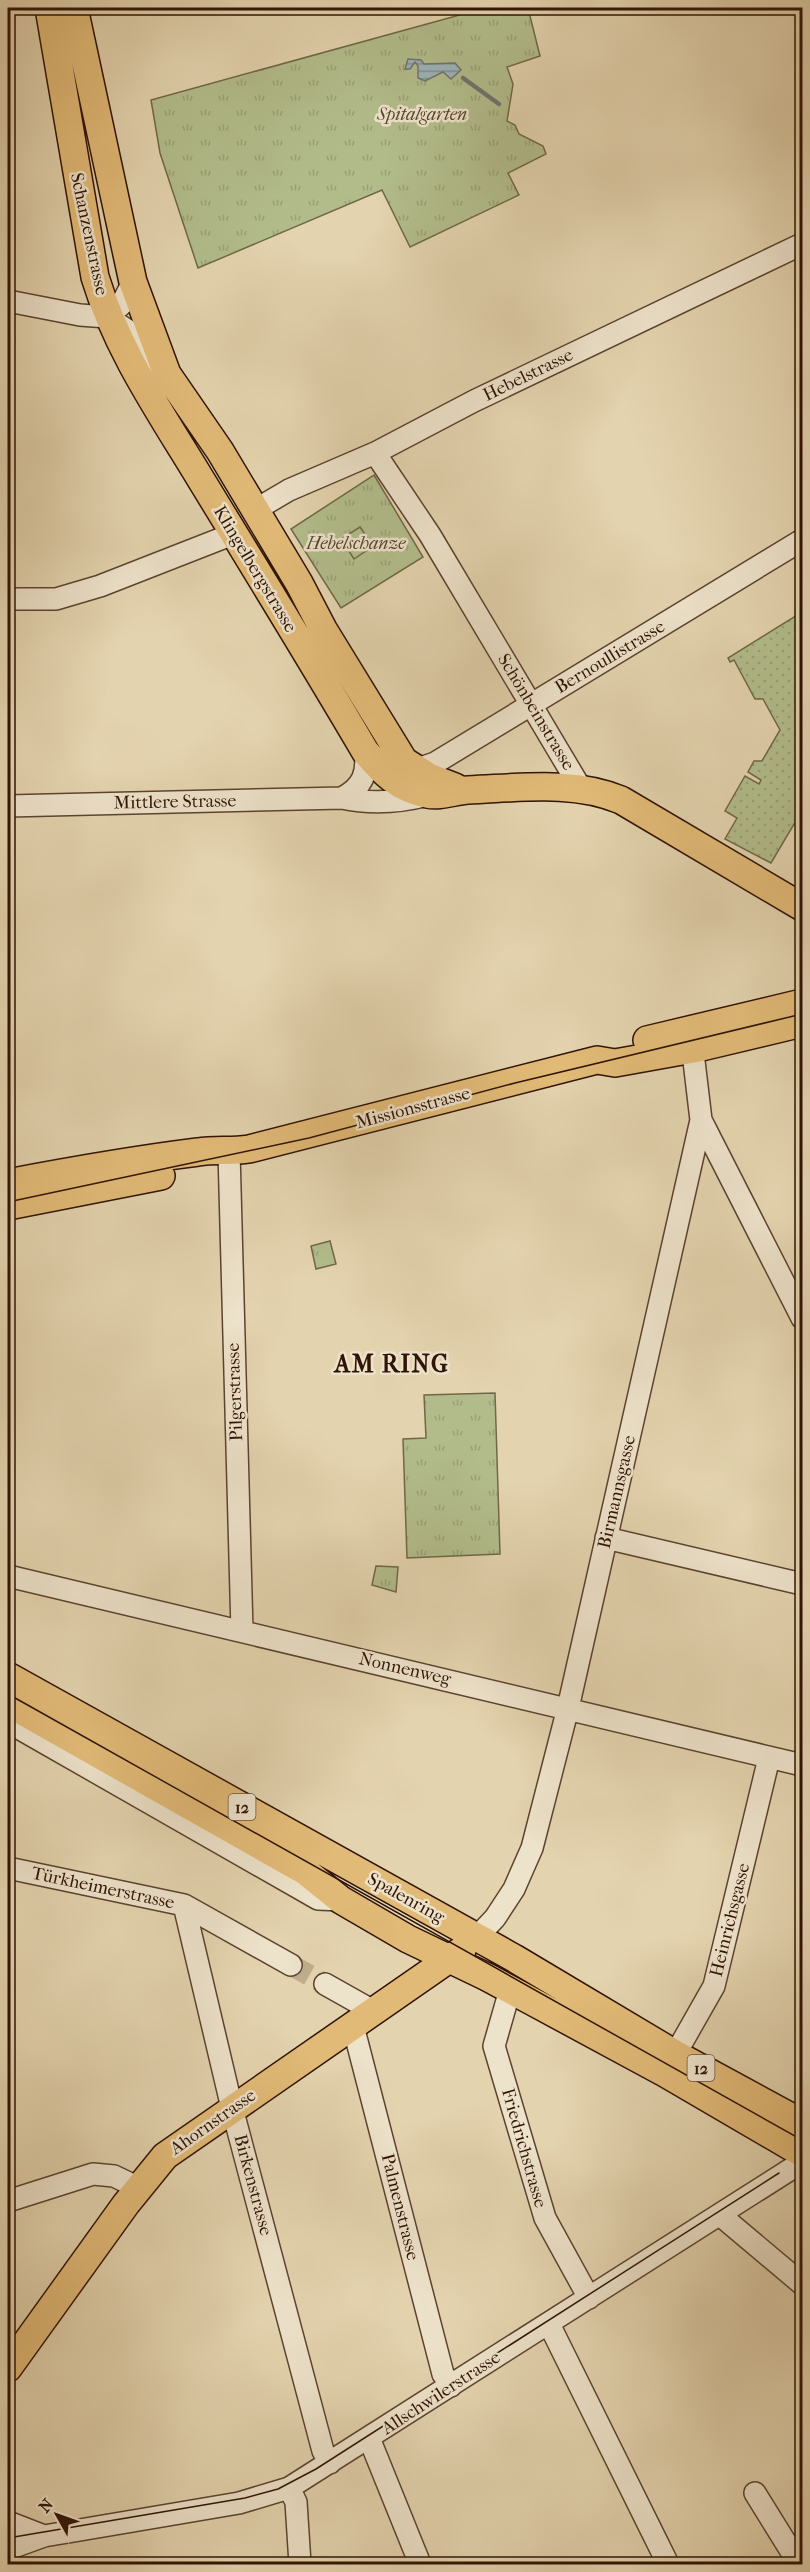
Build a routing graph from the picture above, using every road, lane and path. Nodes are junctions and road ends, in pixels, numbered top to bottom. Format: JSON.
{"nodes":[{"id":1,"x":49,"y":8,"type":"edge"},
{"id":2,"x":74,"y":8,"type":"edge"},
{"id":3,"x":802,"y":244,"type":"edge"},
{"id":4,"x":133,"y":282,"type":"junction"},
{"id":5,"x":8,"y":301,"type":"edge"},
{"id":6,"x":107,"y":316,"type":"junction"},
{"id":7,"x":167,"y":374,"type":"junction"},
{"id":8,"x":375,"y":453,"type":"junction"},
{"id":9,"x":255,"y":510,"type":"junction"},
{"id":10,"x":233,"y":534,"type":"junction"},
{"id":11,"x":802,"y":540,"type":"edge"},
{"id":12,"x":8,"y":600,"type":"edge"},
{"id":13,"x":533,"y":705,"type":"junction"},
{"id":14,"x":373,"y":761,"type":"junction"},
{"id":15,"x":424,"y":783,"type":"junction"},
{"id":16,"x":580,"y":787,"type":"junction"},
{"id":17,"x":342,"y":798,"type":"junction"},
{"id":18,"x":8,"y":806,"type":"edge"},
{"id":19,"x":802,"y":907,"type":"edge"},
{"id":20,"x":802,"y":1003,"type":"edge"},
{"id":21,"x":802,"y":1023,"type":"edge"},
{"id":22,"x":691,"y":1039,"type":"junction"},
{"id":23,"x":701,"y":1120,"type":"junction"},
{"id":24,"x":228,"y":1152,"type":"junction"},
{"id":25,"x":8,"y":1183,"type":"edge"},
{"id":26,"x":8,"y":1206,"type":"edge"},
{"id":27,"x":802,"y":1318,"type":"edge"},
{"id":28,"x":606,"y":1538,"type":"junction"},
{"id":29,"x":8,"y":1576,"type":"edge"},
{"id":30,"x":802,"y":1584,"type":"edge"},
{"id":31,"x":242,"y":1631,"type":"junction"},
{"id":32,"x":8,"y":1676,"type":"edge"},
{"id":33,"x":8,"y":1703,"type":"edge"},
{"id":34,"x":568,"y":1708,"type":"junction"},
{"id":35,"x":8,"y":1722,"type":"edge"},
{"id":36,"x":769,"y":1758,"type":"junction"},
{"id":37,"x":802,"y":1765,"type":"edge"},
{"id":38,"x":8,"y":1869,"type":"edge"},
{"id":39,"x":341,"y":1900,"type":"junction"},
{"id":40,"x":184,"y":1905,"type":"junction"},
{"id":41,"x":477,"y":1937,"type":"junction"},
{"id":42,"x":449,"y":1958,"type":"junction"},
{"id":43,"x":291,"y":1965,"type":"tunnel mouth"},
{"id":44,"x":325,"y":1984,"type":"tunnel mouth"},
{"id":45,"x":510,"y":1990,"type":"junction"},
{"id":46,"x":363,"y":2019,"type":"junction"},
{"id":47,"x":670,"y":2063,"type":"junction"},
{"id":48,"x":232,"y":2108,"type":"junction"},
{"id":49,"x":802,"y":2122,"type":"edge"},
{"id":50,"x":802,"y":2153,"type":"edge"},
{"id":51,"x":802,"y":2162,"type":"edge"},
{"id":52,"x":139,"y":2188,"type":"junction"},
{"id":53,"x":8,"y":2201,"type":"edge"},
{"id":54,"x":720,"y":2215,"type":"junction"},
{"id":55,"x":802,"y":2284,"type":"edge"},
{"id":56,"x":590,"y":2298,"type":"junction"},
{"id":57,"x":549,"y":2324,"type":"junction"},
{"id":58,"x":8,"y":2368,"type":"edge"},
{"id":59,"x":451,"y":2386,"type":"junction"},
{"id":60,"x":369,"y":2438,"type":"junction"},
{"id":61,"x":330,"y":2463,"type":"junction"},
{"id":62,"x":289,"y":2488,"type":"junction"},
{"id":63,"x":755,"y":2493,"type":"dead end"},
{"id":64,"x":8,"y":2522,"type":"edge"},
{"id":65,"x":44,"y":2536,"type":"junction"},
{"id":66,"x":8,"y":2549,"type":"edge"},
{"id":67,"x":300,"y":2565,"type":"edge"},
{"id":68,"x":420,"y":2565,"type":"edge"},
{"id":69,"x":668,"y":2565,"type":"edge"},
{"id":70,"x":800,"y":2565,"type":"edge"}],
"edges":[{"from":1,"to":6,"type":"main road","name":"Schanzenstrasse"},
{"from":2,"to":4,"type":"main road","name":"Schanzenstrasse"},
{"from":3,"to":8,"type":"street","name":"Hebelstrasse"},
{"from":4,"to":6,"type":"street","name":"Schanzenstrasse"},
{"from":4,"to":7,"type":"main road","name":"Klingelbergstrasse"},
{"from":5,"to":6,"type":"street"},
{"from":6,"to":7,"type":"street","name":"Klingelbergstrasse"},
{"from":6,"to":10,"type":"main road","name":"Klingelbergstrasse"},
{"from":7,"to":9,"type":"main road","name":"Klingelbergstrasse"},
{"from":8,"to":9,"type":"street","name":"Hebelstrasse"},
{"from":8,"to":13,"type":"street","name":"Schönbeinstrasse"},
{"from":9,"to":15,"type":"main road","name":"Klingelbergstrasse"},
{"from":10,"to":12,"type":"street"},
{"from":10,"to":14,"type":"main road","name":"Klingelbergstrasse"},
{"from":11,"to":13,"type":"street","name":"Bernoullistrasse"},
{"from":13,"to":15,"type":"street","name":"Bernoullistrasse"},
{"from":13,"to":16,"type":"street","name":"Schönbeinstrasse"},
{"from":14,"to":15,"type":"main road","name":"Klingelbergstrasse"},
{"from":14,"to":17,"type":"street"},
{"from":15,"to":16,"type":"main road","name":"Mittlere Strasse"},
{"from":15,"to":17,"type":"street","name":"Mittlere Strasse"},
{"from":16,"to":19,"type":"main road","name":"Schönbeinstrasse"},
{"from":17,"to":18,"type":"street","name":"Mittlere Strasse"},
{"from":20,"to":22,"type":"main road","name":"Missionsstrasse"},
{"from":21,"to":22,"type":"main road","name":"Missionsstrasse"},
{"from":22,"to":23,"type":"street","name":"Birmannsgasse"},
{"from":22,"to":24,"type":"main road","name":"Missionsstrasse"},
{"from":23,"to":27,"type":"street"},
{"from":23,"to":28,"type":"street","name":"Birmannsgasse"},
{"from":24,"to":25,"type":"main road","name":"Missionsstrasse"},
{"from":24,"to":26,"type":"main road","name":"Missionsstrasse"},
{"from":24,"to":31,"type":"street","name":"Pilgerstrasse"},
{"from":28,"to":30,"type":"street"},
{"from":28,"to":34,"type":"street","name":"Birmannsgasse"},
{"from":29,"to":31,"type":"street","name":"Nonnenweg"},
{"from":31,"to":34,"type":"street","name":"Nonnenweg"},
{"from":32,"to":41,"type":"main road","name":"Spalenring","number":"12"},
{"from":33,"to":39,"type":"main road","name":"Spalenring","number":"12"},
{"from":34,"to":36,"type":"street","name":"Nonnenweg"},
{"from":34,"to":41,"type":"street","name":"Birmannsgasse"},
{"from":35,"to":39,"type":"street","name":"Spalenring"},
{"from":36,"to":37,"type":"street","name":"Nonnenweg"},
{"from":36,"to":47,"type":"street","name":"Heinrichsgasse"},
{"from":38,"to":40,"type":"street","name":"Türkheimerstrasse"},
{"from":39,"to":42,"type":"main road","name":"Spalenring","number":"12"},
{"from":40,"to":43,"type":"street","name":"Türkheimerstrasse"},
{"from":40,"to":48,"type":"street","name":"Birkenstrasse"},
{"from":41,"to":42,"type":"main road","name":"Ahornstrasse"},
{"from":41,"to":47,"type":"main road","name":"Spalenring","number":"12"},
{"from":42,"to":45,"type":"main road","name":"Spalenring","number":"12"},
{"from":42,"to":46,"type":"main road","name":"Ahornstrasse"},
{"from":44,"to":46,"type":"street"},
{"from":45,"to":47,"type":"main road","name":"Spalenring","number":"12"},
{"from":45,"to":56,"type":"street","name":"Friedrichstrasse"},
{"from":46,"to":48,"type":"main road","name":"Ahornstrasse"},
{"from":46,"to":59,"type":"street","name":"Palmenstrasse"},
{"from":47,"to":49,"type":"main road","name":"Spalenring","number":"12"},
{"from":47,"to":50,"type":"main road","name":"Spalenring","number":"12"},
{"from":48,"to":52,"type":"main road","name":"Ahornstrasse"},
{"from":48,"to":61,"type":"street","name":"Birkenstrasse"},
{"from":51,"to":54,"type":"street","name":"Allschwilerstrasse"},
{"from":52,"to":53,"type":"street"},
{"from":52,"to":58,"type":"main road","name":"Ahornstrasse"},
{"from":54,"to":55,"type":"street"},
{"from":54,"to":56,"type":"street","name":"Allschwilerstrasse"},
{"from":56,"to":57,"type":"street","name":"Allschwilerstrasse"},
{"from":57,"to":59,"type":"street","name":"Allschwilerstrasse"},
{"from":57,"to":69,"type":"street"},
{"from":59,"to":60,"type":"street","name":"Allschwilerstrasse"},
{"from":60,"to":61,"type":"street","name":"Allschwilerstrasse"},
{"from":60,"to":68,"type":"street"},
{"from":61,"to":62,"type":"street","name":"Allschwilerstrasse"},
{"from":62,"to":65,"type":"street","name":"Allschwilerstrasse"},
{"from":62,"to":67,"type":"street"},
{"from":63,"to":70,"type":"street"},
{"from":64,"to":65,"type":"street","name":"Allschwilerstrasse"},
{"from":65,"to":66,"type":"street","name":"Allschwilerstrasse"}]}
